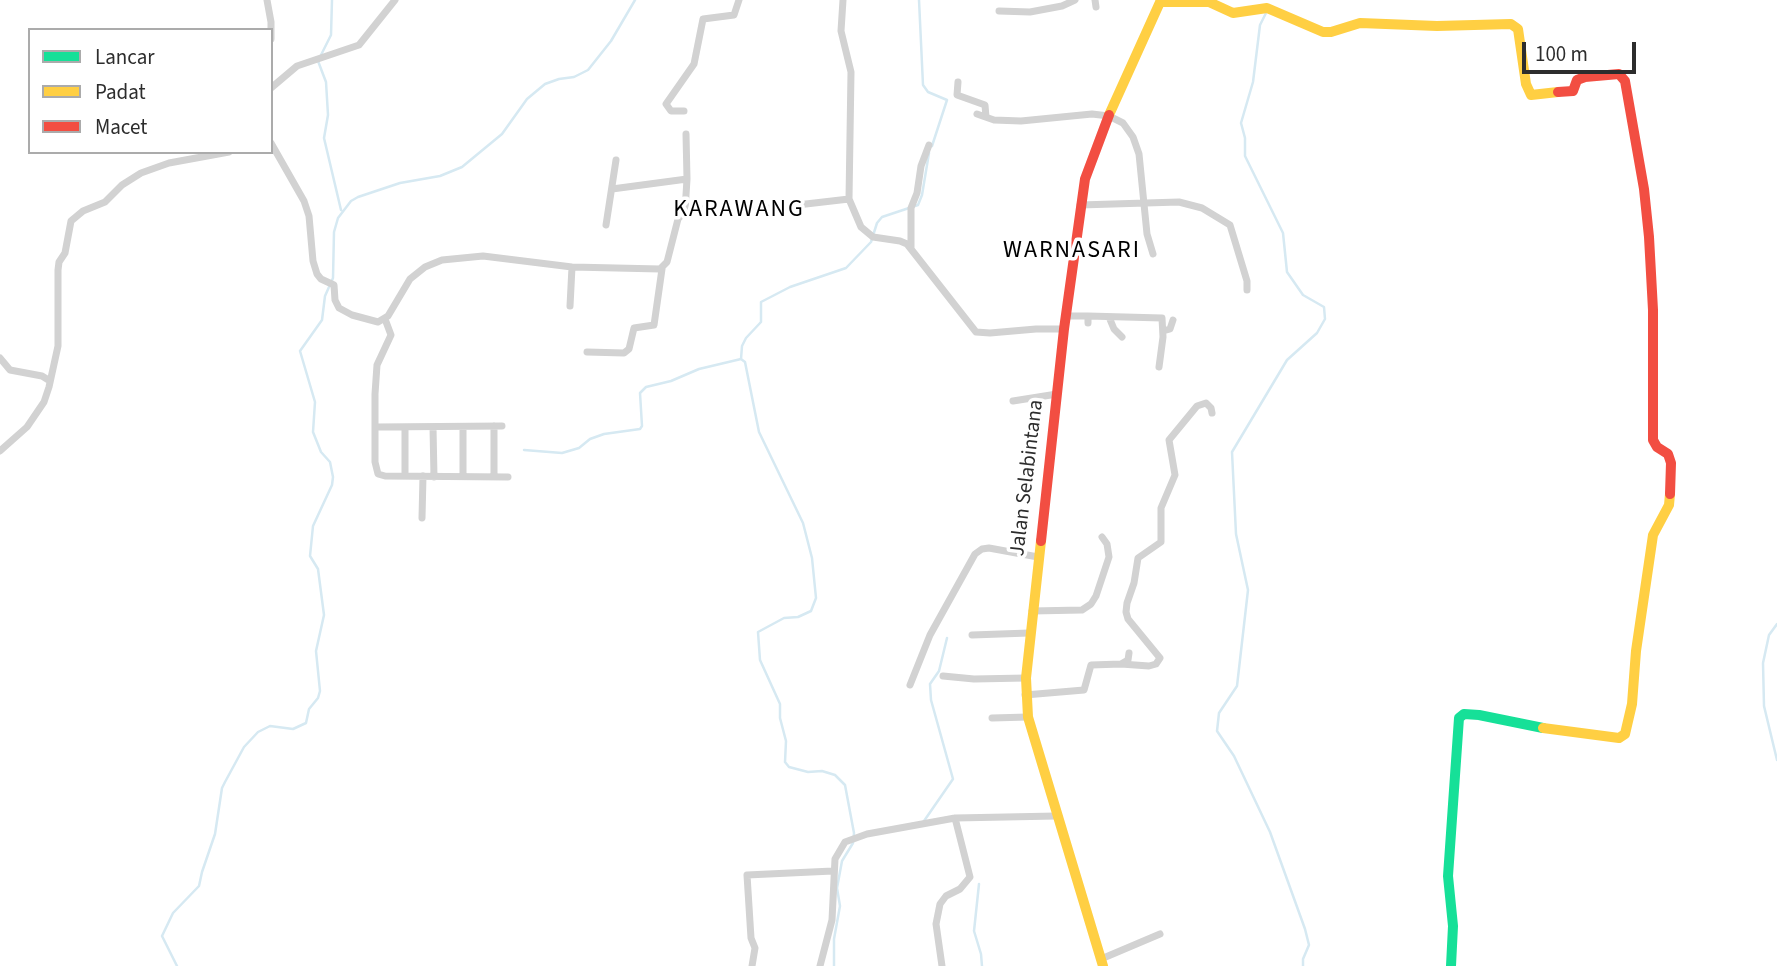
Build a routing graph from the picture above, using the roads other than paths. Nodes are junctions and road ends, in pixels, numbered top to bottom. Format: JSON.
{"nodes":[{"id":1,"x":267,"y":0,"type":"edge"},
{"id":2,"x":395,"y":0,"type":"edge"},
{"id":3,"x":739,"y":0,"type":"edge"},
{"id":4,"x":843,"y":0,"type":"edge"},
{"id":5,"x":1075,"y":0,"type":"edge"},
{"id":6,"x":1161,"y":1,"type":"edge"},
{"id":7,"x":999,"y":11,"type":"dead end"},
{"id":8,"x":271,"y":28,"type":"edge"},
{"id":9,"x":958,"y":82,"type":"dead end"},
{"id":10,"x":273,"y":86,"type":"edge"},
{"id":11,"x":684,"y":111,"type":"dead end"},
{"id":12,"x":1110,"y":116,"type":"junction"},
{"id":13,"x":686,"y":134,"type":"dead end"},
{"id":14,"x":929,"y":145,"type":"dead end"},
{"id":15,"x":273,"y":146,"type":"edge"},
{"id":16,"x":218,"y":154,"type":"edge"},
{"id":17,"x":616,"y":160,"type":"dead end"},
{"id":18,"x":687,"y":180,"type":"junction"},
{"id":19,"x":612,"y":189,"type":"junction"},
{"id":20,"x":849,"y":199,"type":"junction"},
{"id":21,"x":1080,"y":205,"type":"junction"},
{"id":22,"x":1144,"y":205,"type":"junction"},
{"id":23,"x":685,"y":211,"type":"junction"},
{"id":24,"x":606,"y":225,"type":"dead end"},
{"id":25,"x":911,"y":248,"type":"junction"},
{"id":26,"x":1153,"y":254,"type":"dead end"},
{"id":27,"x":572,"y":267,"type":"junction"},
{"id":28,"x":662,"y":269,"type":"junction"},
{"id":29,"x":1247,"y":290,"type":"dead end"},
{"id":30,"x":570,"y":306,"type":"dead end"},
{"id":31,"x":1066,"y":316,"type":"junction"},
{"id":32,"x":1109,"y":317,"type":"junction"},
{"id":33,"x":386,"y":320,"type":"junction"},
{"id":34,"x":1173,"y":320,"type":"dead end"},
{"id":35,"x":1064,"y":329,"type":"junction"},
{"id":36,"x":1163,"y":331,"type":"junction"},
{"id":37,"x":1122,"y":337,"type":"dead end"},
{"id":38,"x":587,"y":352,"type":"dead end"},
{"id":39,"x":0,"y":358,"type":"edge"},
{"id":40,"x":1158,"y":367,"type":"dead end"},
{"id":41,"x":50,"y":381,"type":"junction"},
{"id":42,"x":1057,"y":394,"type":"junction"},
{"id":43,"x":1013,"y":401,"type":"dead end"},
{"id":44,"x":1212,"y":413,"type":"dead end"},
{"id":45,"x":376,"y":427,"type":"junction"},
{"id":46,"x":405,"y":427,"type":"junction"},
{"id":47,"x":433,"y":427,"type":"junction"},
{"id":48,"x":463,"y":427,"type":"junction"},
{"id":49,"x":0,"y":451,"type":"edge"},
{"id":50,"x":405,"y":476,"type":"junction"},
{"id":51,"x":423,"y":476,"type":"junction"},
{"id":52,"x":463,"y":476,"type":"junction"},
{"id":53,"x":434,"y":477,"type":"junction"},
{"id":54,"x":494,"y":477,"type":"junction"},
{"id":55,"x":508,"y":477,"type":"dead end"},
{"id":56,"x":422,"y":518,"type":"dead end"},
{"id":57,"x":1102,"y":537,"type":"dead end"},
{"id":58,"x":1038,"y":557,"type":"junction"},
{"id":59,"x":1032,"y":611,"type":"junction"},
{"id":60,"x":1029,"y":633,"type":"junction"},
{"id":61,"x":972,"y":635,"type":"dead end"},
{"id":62,"x":1129,"y":653,"type":"dead end"},
{"id":63,"x":1121,"y":664,"type":"junction"},
{"id":64,"x":943,"y":676,"type":"dead end"},
{"id":65,"x":1026,"y":678,"type":"junction"},
{"id":66,"x":910,"y":685,"type":"dead end"},
{"id":67,"x":1025,"y":695,"type":"junction"},
{"id":68,"x":1028,"y":716,"type":"junction"},
{"id":69,"x":992,"y":718,"type":"dead end"},
{"id":70,"x":1056,"y":816,"type":"junction"},
{"id":71,"x":956,"y":818,"type":"junction"},
{"id":72,"x":833,"y":871,"type":"junction"},
{"id":73,"x":1160,"y":934,"type":"dead end"},
{"id":74,"x":1102,"y":963,"type":"edge"},
{"id":75,"x":752,"y":966,"type":"edge"},
{"id":76,"x":820,"y":966,"type":"edge"},
{"id":77,"x":942,"y":966,"type":"edge"},
{"id":78,"x":1451,"y":966,"type":"edge"}],
"edges":[{"from":1,"to":8,"type":"street"},
{"from":2,"to":10,"type":"street"},
{"from":3,"to":11,"type":"street"},
{"from":4,"to":20,"type":"street"},
{"from":5,"to":7,"type":"street"},
{"from":6,"to":12,"type":"street","name":"Jalan Selabintana"},
{"from":6,"to":78,"type":"street"},
{"from":9,"to":12,"type":"street"},
{"from":12,"to":21,"type":"street","name":"Jalan Selabintana"},
{"from":12,"to":22,"type":"street"},
{"from":13,"to":18,"type":"street"},
{"from":14,"to":25,"type":"street"},
{"from":15,"to":33,"type":"street"},
{"from":16,"to":41,"type":"street"},
{"from":17,"to":19,"type":"street"},
{"from":18,"to":19,"type":"street"},
{"from":18,"to":23,"type":"street"},
{"from":19,"to":24,"type":"street"},
{"from":20,"to":23,"type":"street"},
{"from":20,"to":25,"type":"street"},
{"from":21,"to":22,"type":"street"},
{"from":21,"to":31,"type":"street","name":"Jalan Selabintana"},
{"from":22,"to":26,"type":"street"},
{"from":22,"to":29,"type":"street"},
{"from":23,"to":28,"type":"street"},
{"from":25,"to":35,"type":"street"},
{"from":27,"to":28,"type":"street"},
{"from":27,"to":30,"type":"street"},
{"from":27,"to":33,"type":"street"},
{"from":28,"to":38,"type":"street"},
{"from":31,"to":32,"type":"street"},
{"from":31,"to":35,"type":"street","name":"Jalan Selabintana"},
{"from":32,"to":36,"type":"street"},
{"from":32,"to":37,"type":"street"},
{"from":33,"to":45,"type":"street"},
{"from":34,"to":36,"type":"street"},
{"from":35,"to":42,"type":"street","name":"Jalan Selabintana"},
{"from":36,"to":40,"type":"street"},
{"from":39,"to":41,"type":"street"},
{"from":41,"to":49,"type":"street"},
{"from":42,"to":43,"type":"street"},
{"from":42,"to":58,"type":"street","name":"Jalan Selabintana"},
{"from":44,"to":63,"type":"street"},
{"from":45,"to":46,"type":"street"},
{"from":45,"to":50,"type":"street"},
{"from":46,"to":47,"type":"street"},
{"from":46,"to":50,"type":"street"},
{"from":47,"to":48,"type":"street"},
{"from":47,"to":53,"type":"street"},
{"from":48,"to":52,"type":"street"},
{"from":48,"to":54,"type":"street"},
{"from":50,"to":51,"type":"street"},
{"from":51,"to":53,"type":"street"},
{"from":51,"to":56,"type":"street"},
{"from":52,"to":53,"type":"street"},
{"from":52,"to":54,"type":"street"},
{"from":54,"to":55,"type":"street"},
{"from":57,"to":59,"type":"street"},
{"from":58,"to":59,"type":"street","name":"Jalan Selabintana"},
{"from":58,"to":66,"type":"street"},
{"from":59,"to":60,"type":"street","name":"Jalan Selabintana"},
{"from":60,"to":61,"type":"street"},
{"from":60,"to":65,"type":"street","name":"Jalan Selabintana"},
{"from":62,"to":63,"type":"street"},
{"from":63,"to":67,"type":"street"},
{"from":64,"to":65,"type":"street"},
{"from":65,"to":67,"type":"street","name":"Jalan Selabintana"},
{"from":67,"to":68,"type":"street","name":"Jalan Selabintana"},
{"from":68,"to":69,"type":"street"},
{"from":68,"to":70,"type":"street","name":"Jalan Selabintana"},
{"from":70,"to":71,"type":"street"},
{"from":70,"to":74,"type":"street","name":"Jalan Selabintana"},
{"from":71,"to":72,"type":"street"},
{"from":71,"to":77,"type":"street"},
{"from":72,"to":75,"type":"street"},
{"from":72,"to":76,"type":"street"},
{"from":73,"to":74,"type":"street"}]}
